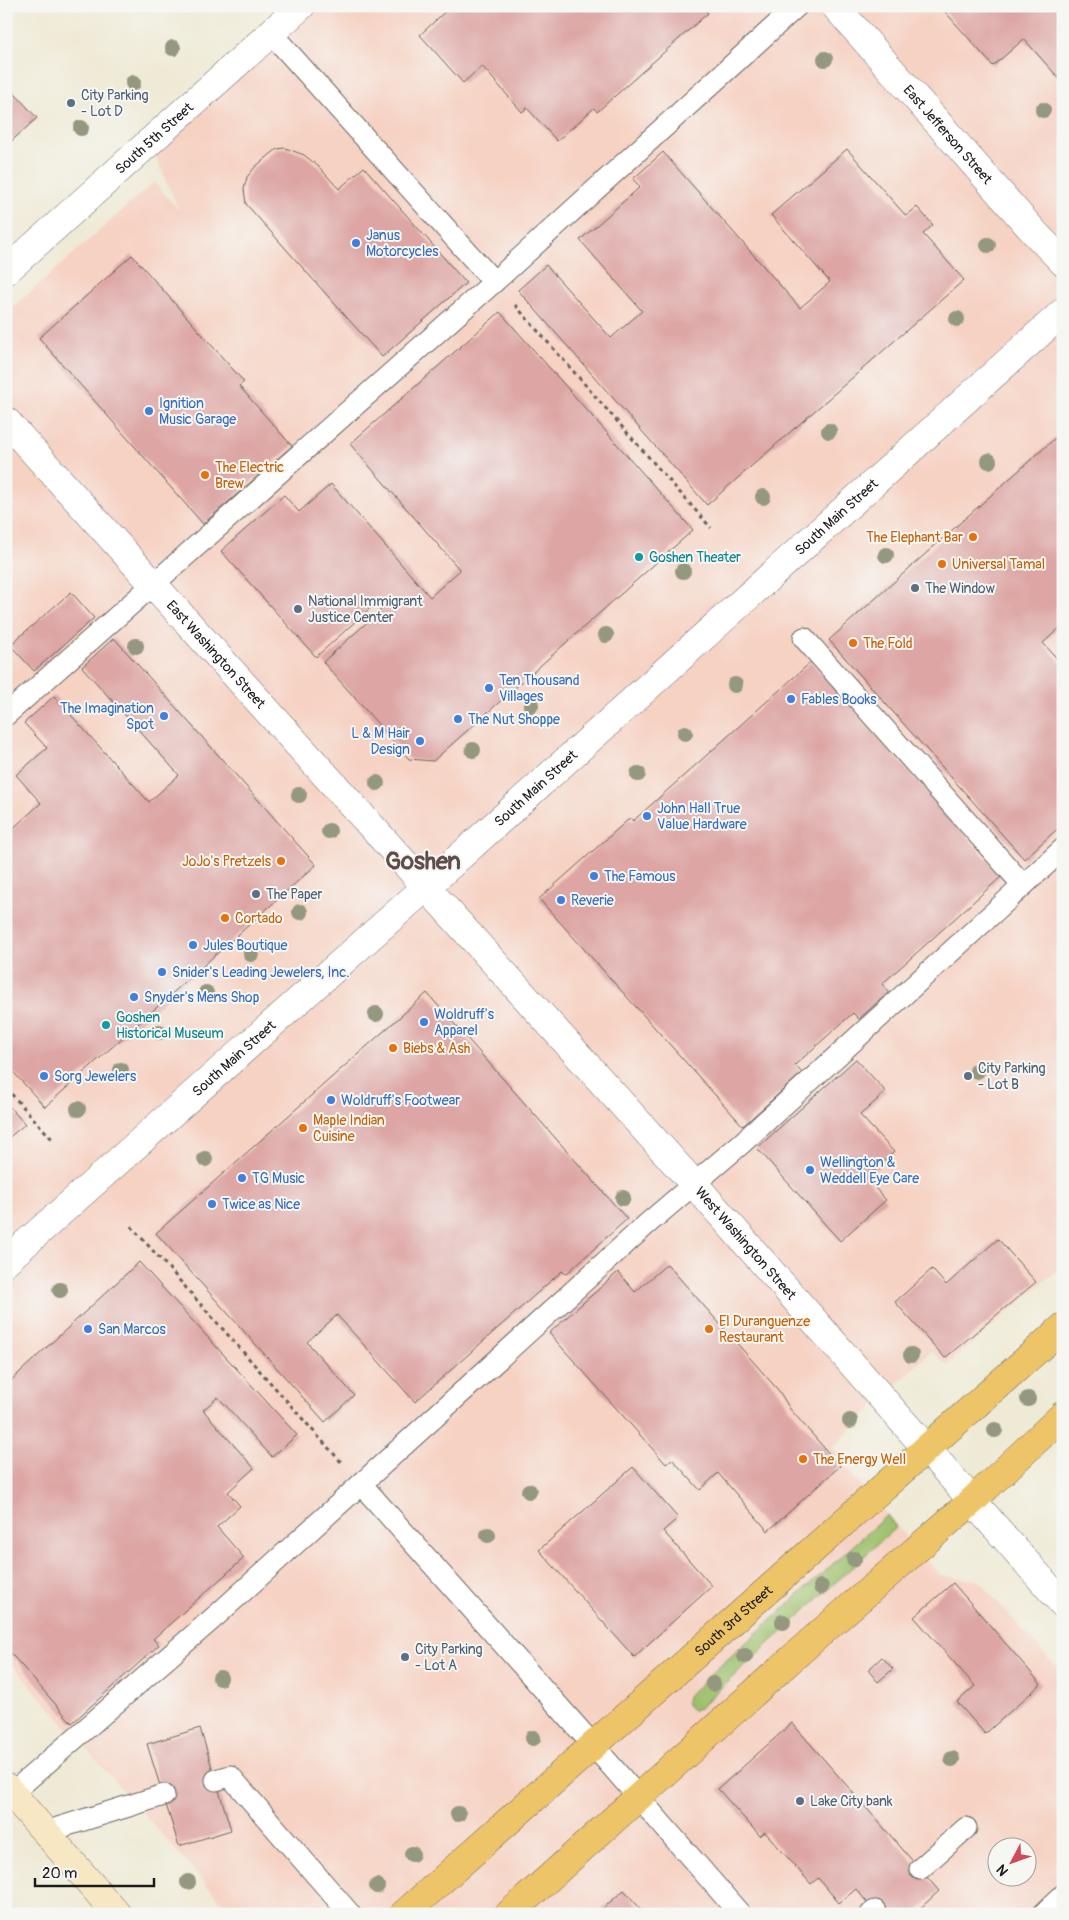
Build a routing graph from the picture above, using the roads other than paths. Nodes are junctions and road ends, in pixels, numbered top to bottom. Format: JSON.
{"nodes":[{"id":1,"x":301,"y":6,"type":"edge"},
{"id":2,"x":797,"y":6,"type":"edge"},
{"id":3,"x":835,"y":6,"type":"edge"},
{"id":4,"x":271,"y":33,"type":"junction"},
{"id":5,"x":1063,"y":262,"type":"edge"},
{"id":6,"x":6,"y":271,"type":"edge"},
{"id":7,"x":494,"y":282,"type":"junction"},
{"id":8,"x":1063,"y":312,"type":"edge"},
{"id":9,"x":6,"y":421,"type":"edge"},
{"id":10,"x":153,"y":584,"type":"junction"},
{"id":11,"x":804,"y":638,"type":"dead end"},
{"id":12,"x":6,"y":715,"type":"edge"},
{"id":13,"x":1063,"y":849,"type":"edge"},
{"id":14,"x":1023,"y":885,"type":"junction"},
{"id":15,"x":425,"y":888,"type":"junction"},
{"id":16,"x":694,"y":1184,"type":"junction"},
{"id":17,"x":6,"y":1261,"type":"edge"},
{"id":18,"x":1063,"y":1326,"type":"edge"},
{"id":19,"x":1063,"y":1415,"type":"edge"},
{"id":20,"x":926,"y":1447,"type":"junction"},
{"id":21,"x":362,"y":1484,"type":"junction"},
{"id":22,"x":971,"y":1502,"type":"junction"},
{"id":23,"x":1063,"y":1604,"type":"edge"},
{"id":24,"x":593,"y":1745,"type":"junction"},
{"id":25,"x":216,"y":1780,"type":"dead end"},
{"id":26,"x":9,"y":1790,"type":"edge"},
{"id":27,"x":164,"y":1795,"type":"dead end"},
{"id":28,"x":639,"y":1798,"type":"junction"},
{"id":29,"x":966,"y":1828,"type":"dead end"},
{"id":30,"x":45,"y":1832,"type":"junction"},
{"id":31,"x":920,"y":1869,"type":"dead end"},
{"id":32,"x":1063,"y":1896,"type":"edge"},
{"id":33,"x":117,"y":1914,"type":"edge"},
{"id":34,"x":350,"y":1914,"type":"edge"},
{"id":35,"x":404,"y":1914,"type":"edge"},
{"id":36,"x":509,"y":1914,"type":"edge"},
{"id":37,"x":740,"y":1914,"type":"edge"},
{"id":38,"x":1043,"y":1914,"type":"edge"}],
"edges":[{"from":1,"to":4,"type":"street","name":"South 5th Street"},
{"from":2,"to":7,"type":"lane"},
{"from":3,"to":5,"type":"street","name":"East Jefferson Street"},
{"from":4,"to":6,"type":"street","name":"South 5th Street"},
{"from":4,"to":7,"type":"lane"},
{"from":7,"to":10,"type":"lane"},
{"from":8,"to":15,"type":"street","name":"South Main Street"},
{"from":9,"to":10,"type":"street","name":"East Washington Street"},
{"from":10,"to":12,"type":"lane"},
{"from":10,"to":15,"type":"street","name":"East Washington Street"},
{"from":11,"to":14,"type":"lane"},
{"from":13,"to":14,"type":"lane"},
{"from":14,"to":16,"type":"lane"},
{"from":15,"to":16,"type":"street","name":"West Washington Street"},
{"from":15,"to":17,"type":"street","name":"South Main Street"},
{"from":16,"to":20,"type":"street","name":"West Washington Street"},
{"from":16,"to":21,"type":"lane"},
{"from":18,"to":20,"type":"main road","name":"South 3rd Street"},
{"from":19,"to":22,"type":"main road"},
{"from":20,"to":22,"type":"street","name":"West Washington Street"},
{"from":20,"to":24,"type":"main road","name":"South 3rd Street"},
{"from":21,"to":24,"type":"lane"},
{"from":21,"to":26,"type":"lane"},
{"from":22,"to":23,"type":"street","name":"West Washington Street"},
{"from":22,"to":28,"type":"main road"},
{"from":24,"to":28,"type":"lane"},
{"from":24,"to":35,"type":"main road","name":"South 3rd Street"},
{"from":25,"to":34,"type":"lane"},
{"from":26,"to":30,"type":"main road"},
{"from":27,"to":30,"type":"lane"},
{"from":28,"to":36,"type":"main road"},
{"from":28,"to":37,"type":"lane"},
{"from":29,"to":31,"type":"lane"},
{"from":30,"to":33,"type":"main road"},
{"from":32,"to":38,"type":"lane"}]}
